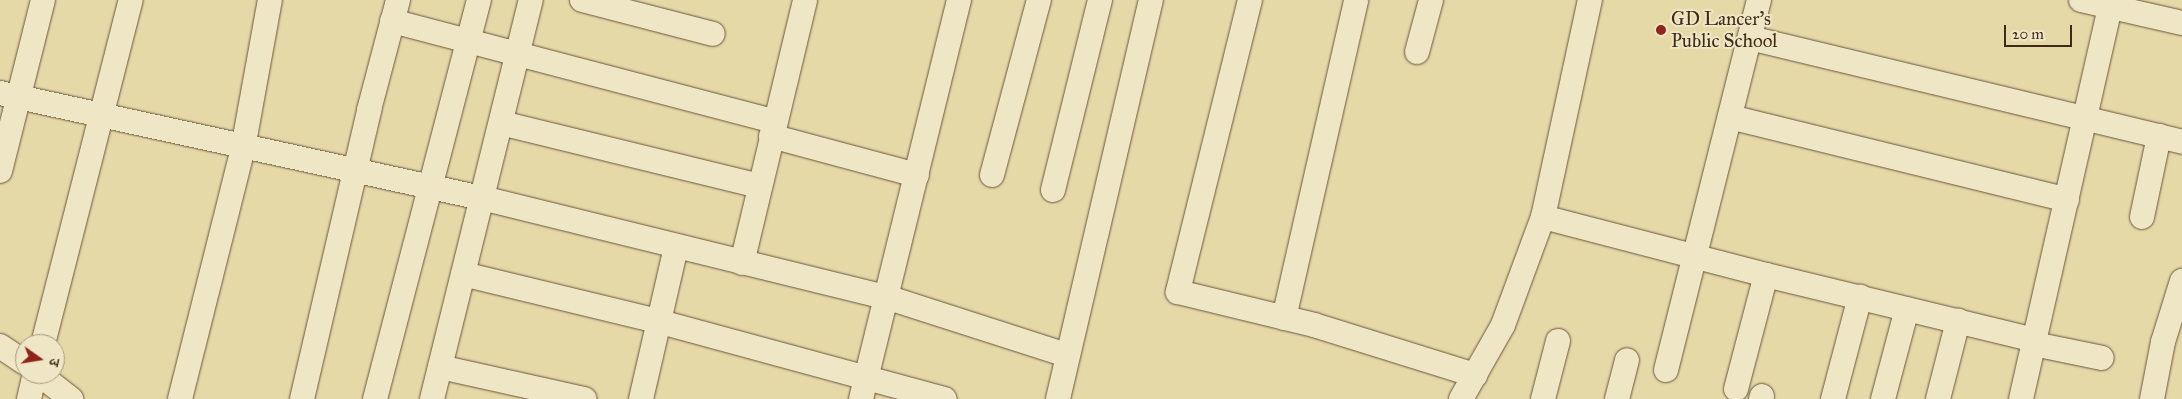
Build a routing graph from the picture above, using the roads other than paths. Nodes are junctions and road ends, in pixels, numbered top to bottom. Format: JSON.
{"nodes":[{"id":1,"x":43,"y":0,"type":"edge"},
{"id":2,"x":131,"y":0,"type":"edge"},
{"id":3,"x":270,"y":0,"type":"edge"},
{"id":4,"x":479,"y":0,"type":"edge"},
{"id":5,"x":531,"y":0,"type":"edge"},
{"id":6,"x":582,"y":0,"type":"edge"},
{"id":7,"x":805,"y":0,"type":"edge"},
{"id":8,"x":959,"y":0,"type":"edge"},
{"id":9,"x":1039,"y":0,"type":"edge"},
{"id":10,"x":1100,"y":0,"type":"edge"},
{"id":11,"x":1151,"y":0,"type":"edge"},
{"id":12,"x":1250,"y":0,"type":"edge"},
{"id":13,"x":1356,"y":0,"type":"edge"},
{"id":14,"x":1431,"y":0,"type":"edge"},
{"id":15,"x":1590,"y":0,"type":"edge"},
{"id":16,"x":1759,"y":0,"type":"edge"},
{"id":17,"x":2081,"y":0,"type":"edge"},
{"id":18,"x":2110,"y":6,"type":"junction"},
{"id":19,"x":395,"y":10,"type":"edge"},
{"id":20,"x":2182,"y":23,"type":"edge"},
{"id":21,"x":714,"y":34,"type":"dead end"},
{"id":22,"x":1750,"y":38,"type":"junction"},
{"id":23,"x":468,"y":40,"type":"junction"},
{"id":24,"x":1417,"y":52,"type":"dead end"},
{"id":25,"x":518,"y":53,"type":"junction"},
{"id":26,"x":9,"y":96,"type":"edge"},
{"id":27,"x":102,"y":114,"type":"junction"},
{"id":28,"x":1730,"y":117,"type":"junction"},
{"id":29,"x":2085,"y":118,"type":"junction"},
{"id":30,"x":501,"y":123,"type":"junction"},
{"id":31,"x":773,"y":128,"type":"junction"},
{"id":32,"x":2159,"y":136,"type":"junction"},
{"id":33,"x":2182,"y":142,"type":"edge"},
{"id":34,"x":243,"y":148,"type":"junction"},
{"id":35,"x":0,"y":171,"type":"edge"},
{"id":36,"x":355,"y":171,"type":"junction"},
{"id":37,"x":917,"y":175,"type":"junction"},
{"id":38,"x":992,"y":175,"type":"dead end"},
{"id":39,"x":759,"y":186,"type":"junction"},
{"id":40,"x":431,"y":188,"type":"junction"},
{"id":41,"x":1053,"y":190,"type":"dead end"},
{"id":42,"x":482,"y":198,"type":"junction"},
{"id":43,"x":2067,"y":200,"type":"junction"},
{"id":44,"x":1543,"y":216,"type":"junction"},
{"id":45,"x":2142,"y":217,"type":"dead end"},
{"id":46,"x":676,"y":247,"type":"junction"},
{"id":47,"x":1692,"y":256,"type":"junction"},
{"id":48,"x":742,"y":263,"type":"junction"},
{"id":49,"x":463,"y":274,"type":"junction"},
{"id":50,"x":1766,"y":275,"type":"junction"},
{"id":51,"x":2182,"y":281,"type":"edge"},
{"id":52,"x":886,"y":297,"type":"junction"},
{"id":53,"x":1860,"y":297,"type":"junction"},
{"id":54,"x":1907,"y":309,"type":"junction"},
{"id":55,"x":1284,"y":318,"type":"junction"},
{"id":56,"x":1958,"y":321,"type":"junction"},
{"id":57,"x":658,"y":322,"type":"junction"},
{"id":58,"x":46,"y":334,"type":"edge"},
{"id":59,"x":1558,"y":341,"type":"dead end"},
{"id":60,"x":2034,"y":342,"type":"junction"},
{"id":61,"x":0,"y":346,"type":"edge"},
{"id":62,"x":1068,"y":355,"type":"junction"},
{"id":63,"x":15,"y":356,"type":"edge"},
{"id":64,"x":2102,"y":358,"type":"dead end"},
{"id":65,"x":1628,"y":360,"type":"dead end"},
{"id":66,"x":440,"y":367,"type":"junction"},
{"id":67,"x":1666,"y":370,"type":"dead end"},
{"id":68,"x":1475,"y":375,"type":"junction"},
{"id":69,"x":866,"y":376,"type":"junction"},
{"id":70,"x":32,"y":384,"type":"edge"},
{"id":71,"x":52,"y":384,"type":"edge"},
{"id":72,"x":1736,"y":389,"type":"dead end"},
{"id":73,"x":28,"y":399,"type":"edge"},
{"id":74,"x":71,"y":399,"type":"edge"},
{"id":75,"x":180,"y":399,"type":"edge"},
{"id":76,"x":302,"y":399,"type":"edge"},
{"id":77,"x":375,"y":399,"type":"edge"},
{"id":78,"x":432,"y":399,"type":"edge"},
{"id":79,"x":584,"y":399,"type":"edge"},
{"id":80,"x":640,"y":399,"type":"edge"},
{"id":81,"x":861,"y":399,"type":"edge"},
{"id":82,"x":945,"y":399,"type":"edge"},
{"id":83,"x":1058,"y":399,"type":"edge"},
{"id":84,"x":1461,"y":399,"type":"edge"},
{"id":85,"x":1543,"y":399,"type":"edge"},
{"id":86,"x":1617,"y":399,"type":"edge"},
{"id":87,"x":1833,"y":399,"type":"edge"},
{"id":88,"x":1883,"y":399,"type":"edge"},
{"id":89,"x":1938,"y":399,"type":"edge"},
{"id":90,"x":2021,"y":399,"type":"edge"},
{"id":91,"x":2152,"y":399,"type":"edge"}],
"edges":[{"from":1,"to":26,"type":"street"},
{"from":2,"to":27,"type":"street"},
{"from":3,"to":34,"type":"street"},
{"from":4,"to":23,"type":"street"},
{"from":5,"to":25,"type":"street"},
{"from":6,"to":21,"type":"street"},
{"from":7,"to":31,"type":"street"},
{"from":8,"to":37,"type":"street"},
{"from":9,"to":38,"type":"street"},
{"from":10,"to":41,"type":"street"},
{"from":11,"to":62,"type":"street"},
{"from":12,"to":55,"type":"street"},
{"from":13,"to":55,"type":"street"},
{"from":14,"to":24,"type":"street"},
{"from":15,"to":44,"type":"street"},
{"from":16,"to":22,"type":"street"},
{"from":17,"to":18,"type":"street"},
{"from":18,"to":20,"type":"street"},
{"from":18,"to":29,"type":"street"},
{"from":19,"to":23,"type":"street"},
{"from":19,"to":36,"type":"street"},
{"from":22,"to":28,"type":"street"},
{"from":22,"to":29,"type":"street"},
{"from":23,"to":25,"type":"street"},
{"from":23,"to":40,"type":"street"},
{"from":25,"to":30,"type":"street"},
{"from":25,"to":31,"type":"street"},
{"from":26,"to":27,"type":"street"},
{"from":26,"to":35,"type":"street"},
{"from":27,"to":34,"type":"street"},
{"from":27,"to":58,"type":"street"},
{"from":28,"to":43,"type":"street"},
{"from":28,"to":47,"type":"street"},
{"from":29,"to":32,"type":"street"},
{"from":29,"to":43,"type":"street"},
{"from":30,"to":39,"type":"street"},
{"from":30,"to":42,"type":"street"},
{"from":31,"to":37,"type":"street"},
{"from":31,"to":39,"type":"street"},
{"from":32,"to":33,"type":"street"},
{"from":32,"to":45,"type":"street"},
{"from":34,"to":36,"type":"street"},
{"from":34,"to":75,"type":"street"},
{"from":36,"to":40,"type":"street"},
{"from":36,"to":76,"type":"street"},
{"from":37,"to":52,"type":"street"},
{"from":39,"to":48,"type":"street"},
{"from":40,"to":42,"type":"street"},
{"from":40,"to":77,"type":"street"},
{"from":42,"to":46,"type":"street"},
{"from":42,"to":49,"type":"street"},
{"from":43,"to":60,"type":"street"},
{"from":44,"to":47,"type":"street"},
{"from":44,"to":68,"type":"street"},
{"from":46,"to":48,"type":"street"},
{"from":46,"to":57,"type":"street"},
{"from":47,"to":50,"type":"street"},
{"from":47,"to":67,"type":"street"},
{"from":48,"to":52,"type":"street"},
{"from":49,"to":57,"type":"street"},
{"from":49,"to":66,"type":"street"},
{"from":50,"to":53,"type":"street"},
{"from":50,"to":72,"type":"street"},
{"from":51,"to":91,"type":"street"},
{"from":52,"to":62,"type":"street"},
{"from":52,"to":69,"type":"street"},
{"from":53,"to":54,"type":"street"},
{"from":53,"to":87,"type":"street"},
{"from":54,"to":56,"type":"street"},
{"from":54,"to":88,"type":"street"},
{"from":55,"to":68,"type":"street"},
{"from":56,"to":60,"type":"street"},
{"from":56,"to":89,"type":"street"},
{"from":57,"to":69,"type":"street"},
{"from":57,"to":80,"type":"street"},
{"from":59,"to":85,"type":"street"},
{"from":60,"to":64,"type":"street"},
{"from":60,"to":90,"type":"street"},
{"from":61,"to":63,"type":"street"},
{"from":62,"to":83,"type":"street"},
{"from":65,"to":86,"type":"street"},
{"from":66,"to":78,"type":"street"},
{"from":66,"to":79,"type":"street"},
{"from":68,"to":84,"type":"street"},
{"from":69,"to":81,"type":"street"},
{"from":69,"to":82,"type":"street"},
{"from":70,"to":73,"type":"street"},
{"from":71,"to":74,"type":"street"}]}
